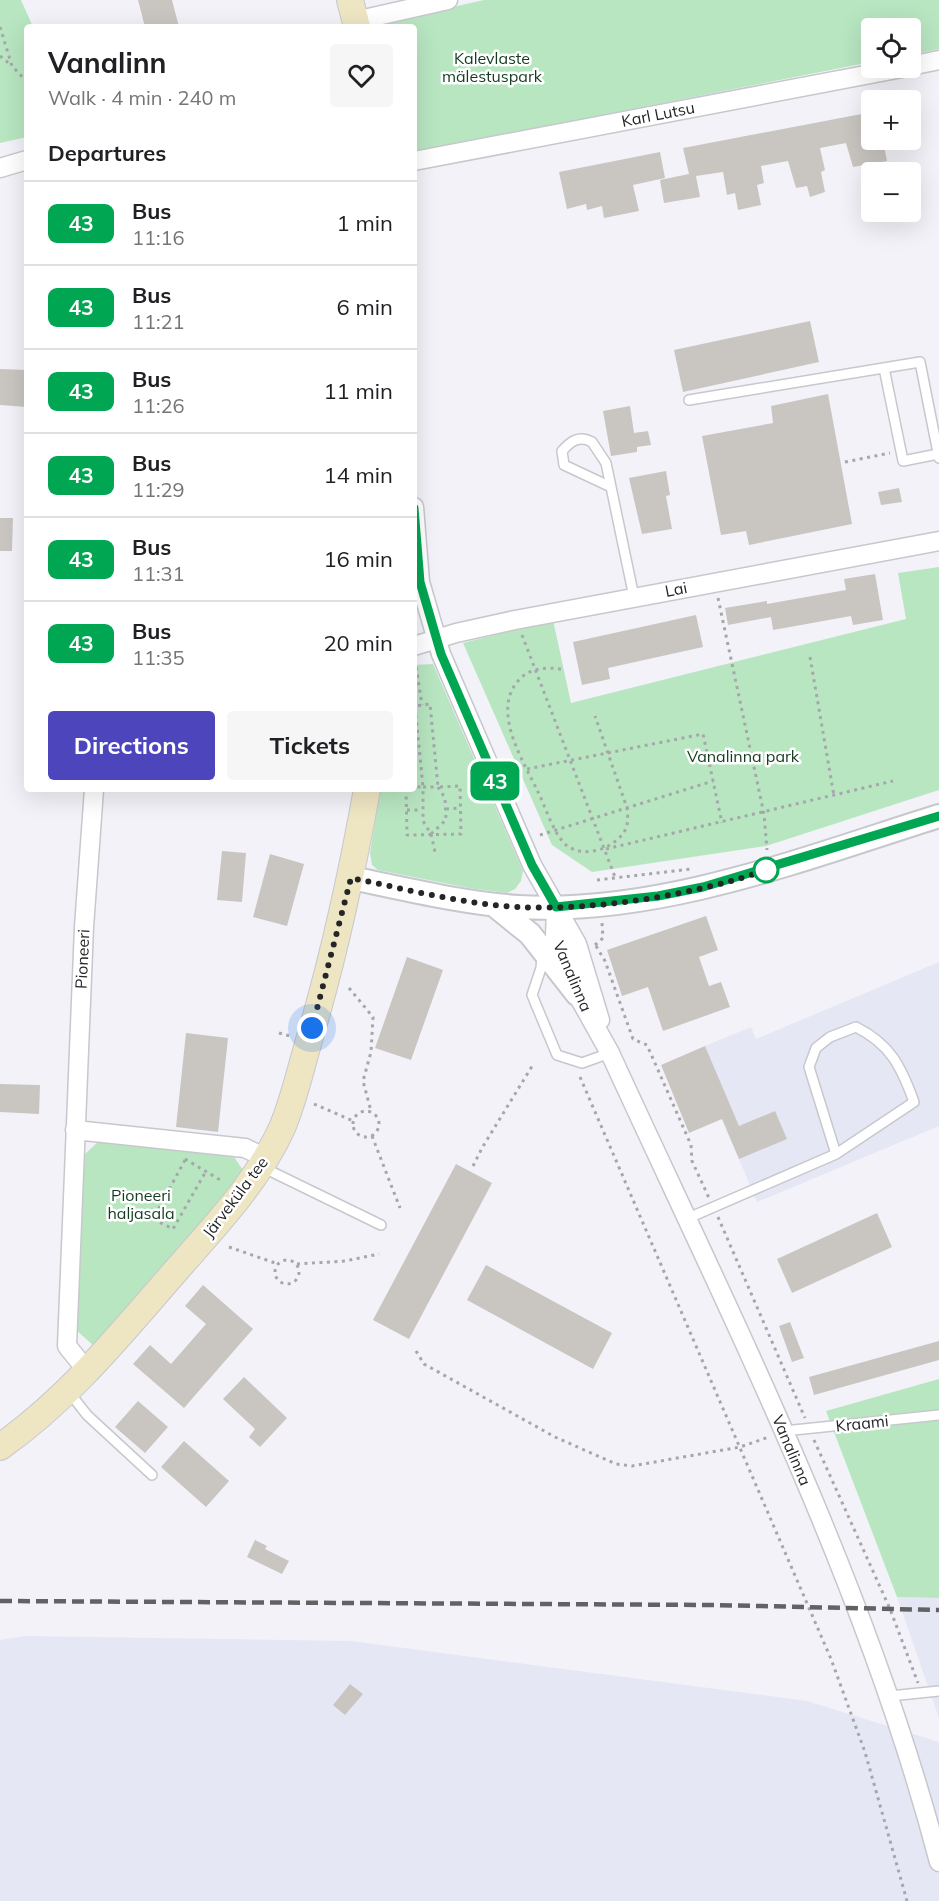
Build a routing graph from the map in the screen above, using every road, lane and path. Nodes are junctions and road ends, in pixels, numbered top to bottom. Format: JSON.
{"nodes":[{"id":1,"x":448,"y":0,"type":"edge"},
{"id":2,"x":354,"y":16,"type":"edge"},
{"id":3,"x":0,"y":27,"type":"edge"},
{"id":4,"x":0,"y":56,"type":"edge"},
{"id":5,"x":939,"y":60,"type":"edge"},
{"id":6,"x":921,"y":64,"type":"edge"},
{"id":7,"x":12,"y":66,"type":"junction"},
{"id":8,"x":861,"y":76,"type":"edge"},
{"id":9,"x":24,"y":79,"type":"edge"},
{"id":10,"x":417,"y":160,"type":"edge"},
{"id":11,"x":24,"y":161,"type":"edge"},
{"id":12,"x":0,"y":168,"type":"edge"},
{"id":13,"x":884,"y":368,"type":"junction"},
{"id":14,"x":689,"y":400,"type":"dead end"},
{"id":15,"x":901,"y":451,"type":"junction"},
{"id":16,"x":939,"y":456,"type":"edge"},
{"id":17,"x":845,"y":462,"type":"dead end"},
{"id":18,"x":611,"y":487,"type":"junction"},
{"id":19,"x":939,"y":541,"type":"edge"},
{"id":20,"x":417,"y":544,"type":"edge"},
{"id":21,"x":714,"y":581,"type":"junction"},
{"id":22,"x":634,"y":597,"type":"junction"},
{"id":23,"x":515,"y":620,"type":"junction"},
{"id":24,"x":436,"y":639,"type":"junction"},
{"id":25,"x":417,"y":650,"type":"edge"},
{"id":26,"x":810,"y":657,"type":"dead end"},
{"id":27,"x":561,"y":669,"type":"dead end"},
{"id":28,"x":535,"y":670,"type":"junction"},
{"id":29,"x":417,"y":672,"type":"edge"},
{"id":30,"x":422,"y":705,"type":"junction"},
{"id":31,"x":417,"y":706,"type":"edge"},
{"id":32,"x":595,"y":716,"type":"dead end"},
{"id":33,"x":417,"y":726,"type":"edge"},
{"id":34,"x":608,"y":753,"type":"junction"},
{"id":35,"x":571,"y":761,"type":"junction"},
{"id":36,"x":527,"y":769,"type":"junction"},
{"id":37,"x":713,"y":781,"type":"junction"},
{"id":38,"x":893,"y":781,"type":"dead end"},
{"id":39,"x":417,"y":787,"type":"edge"},
{"id":40,"x":423,"y":787,"type":"junction"},
{"id":41,"x":438,"y":787,"type":"junction"},
{"id":42,"x":94,"y":792,"type":"edge"},
{"id":43,"x":366,"y":792,"type":"edge"},
{"id":44,"x":406,"y":792,"type":"edge"},
{"id":45,"x":834,"y":796,"type":"junction"},
{"id":46,"x":461,"y":808,"type":"junction"},
{"id":47,"x":627,"y":808,"type":"junction"},
{"id":48,"x":446,"y":809,"type":"junction"},
{"id":49,"x":407,"y":810,"type":"junction"},
{"id":50,"x":422,"y":810,"type":"junction"},
{"id":51,"x":764,"y":814,"type":"junction"},
{"id":52,"x":939,"y":816,"type":"edge"},
{"id":53,"x":593,"y":819,"type":"junction"},
{"id":54,"x":722,"y":823,"type":"junction"},
{"id":55,"x":556,"y":830,"type":"junction"},
{"id":56,"x":431,"y":834,"type":"junction"},
{"id":57,"x":540,"y":835,"type":"dead end"},
{"id":58,"x":604,"y":849,"type":"junction"},
{"id":59,"x":435,"y":852,"type":"dead end"},
{"id":60,"x":768,"y":860,"type":"dead end"},
{"id":61,"x":685,"y":869,"type":"dead end"},
{"id":62,"x":615,"y":877,"type":"junction"},
{"id":63,"x":351,"y":878,"type":"junction"},
{"id":64,"x":597,"y":880,"type":"dead end"},
{"id":65,"x":493,"y":904,"type":"junction"},
{"id":66,"x":556,"y":907,"type":"junction"},
{"id":67,"x":602,"y":923,"type":"dead end"},
{"id":68,"x":595,"y":944,"type":"junction"},
{"id":69,"x":541,"y":948,"type":"junction"},
{"id":70,"x":585,"y":948,"type":"dead end"},
{"id":71,"x":349,"y":988,"type":"dead end"},
{"id":72,"x":577,"y":994,"type":"junction"},
{"id":73,"x":610,"y":1053,"type":"junction"},
{"id":74,"x":534,"y":1063,"type":"dead end"},
{"id":75,"x":580,"y":1077,"type":"dead end"},
{"id":76,"x":314,"y":1104,"type":"dead end"},
{"id":77,"x":371,"y":1111,"type":"junction"},
{"id":78,"x":353,"y":1121,"type":"junction"},
{"id":79,"x":75,"y":1130,"type":"junction"},
{"id":80,"x":372,"y":1136,"type":"junction"},
{"id":81,"x":174,"y":1141,"type":"junction"},
{"id":82,"x":836,"y":1154,"type":"junction"},
{"id":83,"x":185,"y":1160,"type":"junction"},
{"id":84,"x":264,"y":1162,"type":"junction"},
{"id":85,"x":473,"y":1166,"type":"dead end"},
{"id":86,"x":206,"y":1171,"type":"junction"},
{"id":87,"x":222,"y":1181,"type":"dead end"},
{"id":88,"x":713,"y":1207,"type":"junction"},
{"id":89,"x":399,"y":1208,"type":"dead end"},
{"id":90,"x":686,"y":1220,"type":"junction"},
{"id":91,"x":381,"y":1225,"type":"dead end"},
{"id":92,"x":229,"y":1247,"type":"dead end"},
{"id":93,"x":379,"y":1254,"type":"dead end"},
{"id":94,"x":278,"y":1264,"type":"junction"},
{"id":95,"x":297,"y":1264,"type":"junction"},
{"id":96,"x":416,"y":1351,"type":"dead end"},
{"id":97,"x":88,"y":1372,"type":"junction"},
{"id":98,"x":68,"y":1390,"type":"junction"},
{"id":99,"x":939,"y":1415,"type":"edge"},
{"id":100,"x":809,"y":1429,"type":"junction"},
{"id":101,"x":784,"y":1431,"type":"junction"},
{"id":102,"x":0,"y":1447,"type":"edge"},
{"id":103,"x":740,"y":1447,"type":"junction"},
{"id":104,"x":152,"y":1475,"type":"dead end"},
{"id":105,"x":939,"y":1691,"type":"edge"},
{"id":106,"x":922,"y":1693,"type":"junction"},
{"id":107,"x":890,"y":1696,"type":"junction"},
{"id":108,"x":931,"y":1799,"type":"edge"},
{"id":109,"x":939,"y":1862,"type":"edge"},
{"id":110,"x":907,"y":1901,"type":"edge"}],
"edges":[{"from":1,"to":2,"type":"street"},
{"from":3,"to":7,"type":"path"},
{"from":4,"to":7,"type":"path"},
{"from":5,"to":6,"type":"street"},
{"from":7,"to":9,"type":"path"},
{"from":8,"to":10,"type":"street","name":"Karl Lutsu"},
{"from":11,"to":12,"type":"street"},
{"from":13,"to":14,"type":"lane"},
{"from":13,"to":15,"type":"lane"},
{"from":13,"to":16,"type":"lane"},
{"from":15,"to":16,"type":"lane"},
{"from":15,"to":17,"type":"path"},
{"from":18,"to":18,"type":"lane"},
{"from":18,"to":22,"type":"lane"},
{"from":19,"to":21,"type":"street","name":"Lai"},
{"from":20,"to":24,"type":"street"},
{"from":21,"to":22,"type":"street","name":"Lai"},
{"from":21,"to":51,"type":"path"},
{"from":22,"to":23,"type":"street","name":"Lai"},
{"from":23,"to":24,"type":"street","name":"Lai"},
{"from":23,"to":28,"type":"path"},
{"from":24,"to":25,"type":"street","name":"Lai"},
{"from":24,"to":66,"type":"street"},
{"from":26,"to":45,"type":"path"},
{"from":27,"to":28,"type":"path"},
{"from":28,"to":35,"type":"path"},
{"from":28,"to":36,"type":"path"},
{"from":29,"to":30,"type":"path"},
{"from":30,"to":31,"type":"path"},
{"from":30,"to":41,"type":"path"},
{"from":32,"to":34,"type":"path"},
{"from":33,"to":40,"type":"path"},
{"from":34,"to":35,"type":"path"},
{"from":34,"to":37,"type":"path"},
{"from":34,"to":47,"type":"path"},
{"from":35,"to":36,"type":"path"},
{"from":35,"to":53,"type":"path"},
{"from":36,"to":55,"type":"path"},
{"from":37,"to":47,"type":"path"},
{"from":37,"to":54,"type":"path"},
{"from":38,"to":45,"type":"path"},
{"from":39,"to":40,"type":"path"},
{"from":40,"to":41,"type":"path"},
{"from":40,"to":50,"type":"path"},
{"from":41,"to":46,"type":"path"},
{"from":41,"to":48,"type":"path"},
{"from":42,"to":79,"type":"street","name":"Pioneeri"},
{"from":43,"to":63,"type":"main road","name":"Järveküla tee"},
{"from":44,"to":49,"type":"path"},
{"from":45,"to":51,"type":"path"},
{"from":46,"to":48,"type":"path"},
{"from":46,"to":56,"type":"path"},
{"from":47,"to":53,"type":"path"},
{"from":47,"to":58,"type":"path"},
{"from":48,"to":56,"type":"path"},
{"from":49,"to":50,"type":"path"},
{"from":49,"to":56,"type":"path"},
{"from":50,"to":56,"type":"path"},
{"from":51,"to":54,"type":"path"},
{"from":51,"to":60,"type":"path"},
{"from":52,"to":66,"type":"street"},
{"from":53,"to":55,"type":"path"},
{"from":53,"to":58,"type":"path"},
{"from":54,"to":58,"type":"path"},
{"from":55,"to":57,"type":"path"},
{"from":55,"to":58,"type":"path"},
{"from":56,"to":59,"type":"path"},
{"from":58,"to":62,"type":"path"},
{"from":61,"to":62,"type":"path"},
{"from":62,"to":64,"type":"path"},
{"from":63,"to":65,"type":"street"},
{"from":63,"to":84,"type":"main road","name":"Järveküla tee"},
{"from":65,"to":66,"type":"street"},
{"from":65,"to":69,"type":"street"},
{"from":66,"to":72,"type":"street","name":"Vanalinna"},
{"from":66,"to":73,"type":"street","name":"Vanalinna"},
{"from":67,"to":68,"type":"path"},
{"from":68,"to":70,"type":"path"},
{"from":68,"to":88,"type":"path"},
{"from":69,"to":72,"type":"street"},
{"from":69,"to":73,"type":"lane"},
{"from":71,"to":77,"type":"path"},
{"from":72,"to":73,"type":"street","name":"Vanalinna"},
{"from":73,"to":90,"type":"street","name":"Vanalinna"},
{"from":74,"to":85,"type":"path"},
{"from":75,"to":103,"type":"path"},
{"from":76,"to":78,"type":"path"},
{"from":77,"to":78,"type":"path"},
{"from":77,"to":80,"type":"path"},
{"from":78,"to":80,"type":"path"},
{"from":79,"to":81,"type":"street"},
{"from":79,"to":97,"type":"street","name":"Pioneeri"},
{"from":80,"to":89,"type":"path"},
{"from":81,"to":83,"type":"path"},
{"from":81,"to":84,"type":"street"},
{"from":82,"to":82,"type":"lane"},
{"from":82,"to":88,"type":"lane"},
{"from":83,"to":86,"type":"path"},
{"from":83,"to":86,"type":"path"},
{"from":84,"to":91,"type":"lane"},
{"from":84,"to":97,"type":"main road","name":"Järveküla tee"},
{"from":86,"to":87,"type":"path"},
{"from":88,"to":90,"type":"lane"},
{"from":88,"to":100,"type":"path"},
{"from":90,"to":101,"type":"street","name":"Vanalinna"},
{"from":92,"to":94,"type":"path"},
{"from":93,"to":95,"type":"path"},
{"from":94,"to":95,"type":"path"},
{"from":94,"to":95,"type":"path"},
{"from":96,"to":103,"type":"path"},
{"from":97,"to":98,"type":"main road","name":"Järveküla tee"},
{"from":98,"to":102,"type":"main road","name":"Järveküla tee"},
{"from":98,"to":104,"type":"lane"},
{"from":99,"to":100,"type":"lane","name":"Kraami"},
{"from":100,"to":101,"type":"lane","name":"Kraami"},
{"from":100,"to":106,"type":"path"},
{"from":101,"to":103,"type":"path"},
{"from":101,"to":107,"type":"street","name":"Vanalinna"},
{"from":103,"to":110,"type":"path"},
{"from":105,"to":106,"type":"lane"},
{"from":106,"to":107,"type":"lane"},
{"from":107,"to":108,"type":"street","name":"Vanalinna"},
{"from":108,"to":109,"type":"street","name":"Vanalinna"}]}
